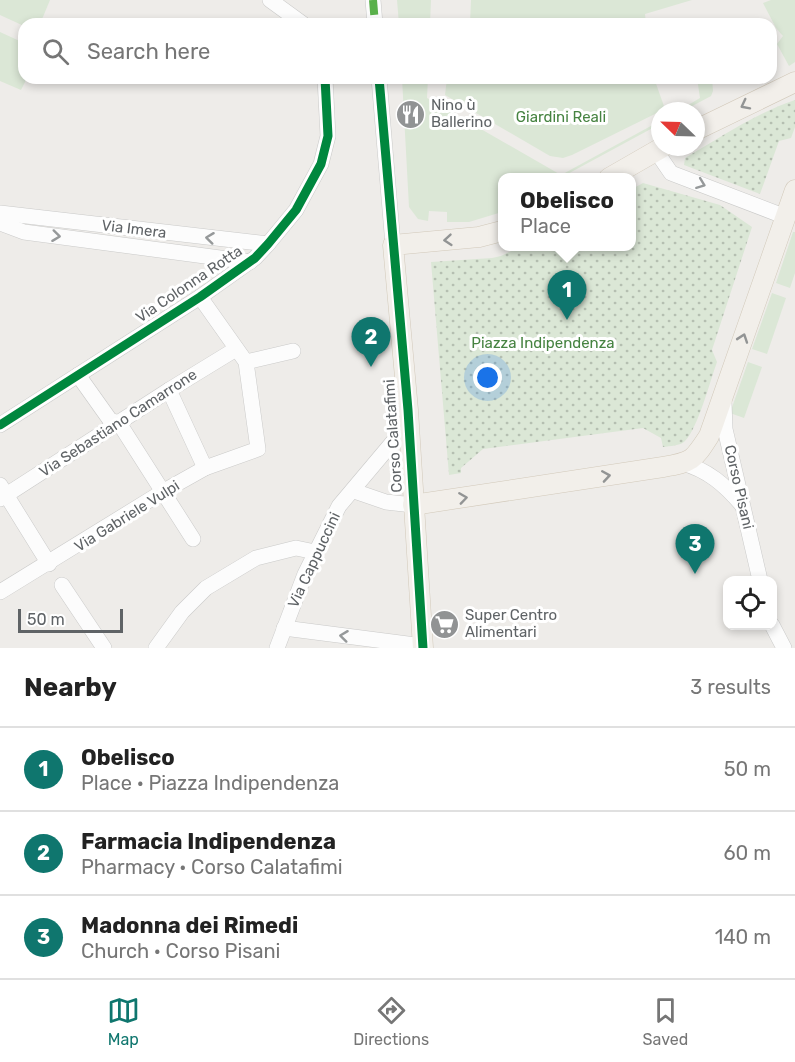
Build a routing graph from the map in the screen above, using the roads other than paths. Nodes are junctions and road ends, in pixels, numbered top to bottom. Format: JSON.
{"nodes":[{"id":1,"x":270,"y":0,"type":"edge"},
{"id":2,"x":292,"y":0,"type":"edge"},
{"id":3,"x":373,"y":0,"type":"edge"},
{"id":4,"x":295,"y":18,"type":"edge"},
{"id":5,"x":300,"y":18,"type":"edge"},
{"id":6,"x":374,"y":18,"type":"edge"},
{"id":7,"x":795,"y":82,"type":"edge"},
{"id":8,"x":325,"y":84,"type":"edge"},
{"id":9,"x":380,"y":84,"type":"edge"},
{"id":10,"x":705,"y":126,"type":"edge"},
{"id":11,"x":651,"y":153,"type":"edge"},
{"id":12,"x":662,"y":156,"type":"edge"},
{"id":13,"x":616,"y":173,"type":"edge"},
{"id":14,"x":795,"y":190,"type":"edge"},
{"id":15,"x":0,"y":213,"type":"edge"},
{"id":16,"x":786,"y":217,"type":"junction"},
{"id":17,"x":0,"y":222,"type":"edge"},
{"id":18,"x":498,"y":232,"type":"edge"},
{"id":19,"x":268,"y":244,"type":"junction"},
{"id":20,"x":393,"y":245,"type":"junction"},
{"id":21,"x":250,"y":262,"type":"junction"},
{"id":22,"x":200,"y":297,"type":"junction"},
{"id":23,"x":293,"y":351,"type":"dead end"},
{"id":24,"x":241,"y":356,"type":"junction"},
{"id":25,"x":78,"y":375,"type":"junction"},
{"id":26,"x":169,"y":390,"type":"junction"},
{"id":27,"x":724,"y":394,"type":"junction"},
{"id":28,"x":119,"y":423,"type":"junction"},
{"id":29,"x":408,"y":424,"type":"junction"},
{"id":30,"x":0,"y":425,"type":"edge"},
{"id":31,"x":682,"y":463,"type":"junction"},
{"id":32,"x":205,"y":468,"type":"junction"},
{"id":33,"x":164,"y":491,"type":"junction"},
{"id":34,"x":354,"y":491,"type":"junction"},
{"id":35,"x":2,"y":493,"type":"edge"},
{"id":36,"x":413,"y":505,"type":"junction"},
{"id":37,"x":745,"y":509,"type":"junction"},
{"id":38,"x":193,"y":539,"type":"dead end"},
{"id":39,"x":315,"y":552,"type":"junction"},
{"id":40,"x":49,"y":564,"type":"junction"},
{"id":41,"x":759,"y":576,"type":"edge"},
{"id":42,"x":62,"y":585,"type":"dead end"},
{"id":43,"x":0,"y":592,"type":"edge"},
{"id":44,"x":284,"y":628,"type":"junction"},
{"id":45,"x":775,"y":630,"type":"edge"},
{"id":46,"x":423,"y":647,"type":"edge"},
{"id":47,"x":104,"y":648,"type":"edge"},
{"id":48,"x":156,"y":648,"type":"edge"},
{"id":49,"x":277,"y":648,"type":"edge"},
{"id":50,"x":784,"y":648,"type":"edge"}],
"edges":[{"from":1,"to":4,"type":"street"},
{"from":2,"to":5,"type":"street"},
{"from":3,"to":6,"type":"street"},
{"from":7,"to":10,"type":"main road","one_way":true},
{"from":8,"to":19,"type":"street","name":"Via Colonna Rotta"},
{"from":9,"to":20,"type":"street","name":"Corso Calatafimi"},
{"from":11,"to":13,"type":"main road"},
{"from":12,"to":16,"type":"street","one_way":true},
{"from":14,"to":16,"type":"main road"},
{"from":19,"to":15,"type":"street","name":"Via Imera","one_way":true},
{"from":27,"to":16,"type":"main road","one_way":true},
{"from":17,"to":21,"type":"street","one_way":true},
{"from":18,"to":20,"type":"main road","one_way":true},
{"from":19,"to":21,"type":"street","name":"Via Colonna Rotta"},
{"from":20,"to":29,"type":"main road","name":"Corso Calatafimi"},
{"from":21,"to":22,"type":"street","name":"Via Colonna Rotta"},
{"from":22,"to":24,"type":"street"},
{"from":22,"to":25,"type":"street","name":"Via Colonna Rotta"},
{"from":23,"to":24,"type":"street","name":"Via Sebastiano Camarrone"},
{"from":24,"to":26,"type":"street","name":"Via Sebastiano Camarrone"},
{"from":24,"to":32,"type":"street","name":"Via Gabriele Vulpi"},
{"from":25,"to":28,"type":"street"},
{"from":25,"to":30,"type":"street","name":"Via Colonna Rotta"},
{"from":26,"to":28,"type":"street","name":"Via Sebastiano Camarrone"},
{"from":26,"to":32,"type":"street"},
{"from":27,"to":31,"type":"main road"},
{"from":27,"to":37,"type":"street","name":"Corso Pisani"},
{"from":28,"to":33,"type":"street"},
{"from":28,"to":35,"type":"street","name":"Via Sebastiano Camarrone"},
{"from":29,"to":34,"type":"street","name":"Via Cappuccini"},
{"from":29,"to":36,"type":"main road","name":"Corso Calatafimi"},
{"from":36,"to":31,"type":"main road","one_way":true},
{"from":31,"to":37,"type":"street"},
{"from":32,"to":33,"type":"street","name":"Via Gabriele Vulpi"},
{"from":33,"to":38,"type":"street"},
{"from":33,"to":40,"type":"street","name":"Via Gabriele Vulpi"},
{"from":34,"to":36,"type":"street"},
{"from":34,"to":39,"type":"street","name":"Via Cappuccini"},
{"from":35,"to":40,"type":"street"},
{"from":36,"to":46,"type":"main road","name":"Corso Calatafimi"},
{"from":37,"to":41,"type":"street","name":"Corso Pisani"},
{"from":39,"to":44,"type":"street","name":"Via Cappuccini"},
{"from":39,"to":48,"type":"street"},
{"from":40,"to":43,"type":"street","name":"Via Gabriele Vulpi"},
{"from":42,"to":47,"type":"street"},
{"from":46,"to":44,"type":"street","one_way":true},
{"from":44,"to":49,"type":"street","name":"Via Cappuccini"},
{"from":45,"to":50,"type":"street"}]}
